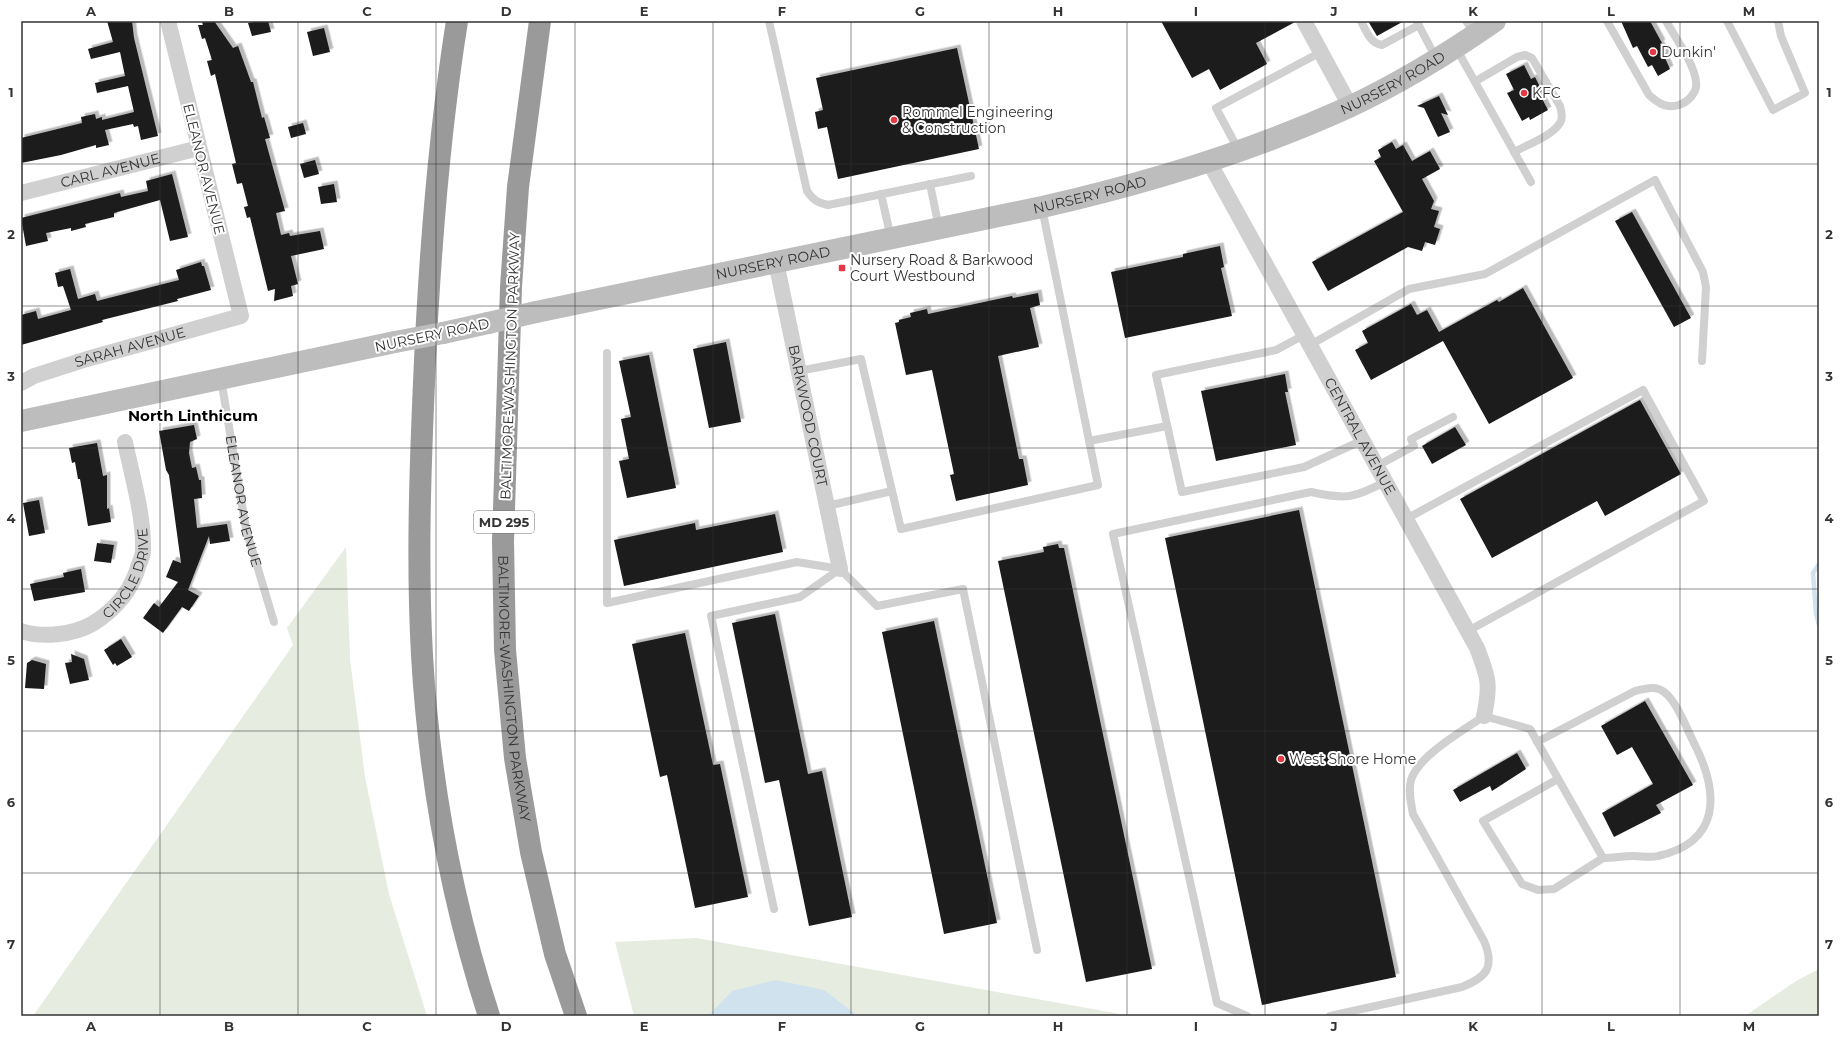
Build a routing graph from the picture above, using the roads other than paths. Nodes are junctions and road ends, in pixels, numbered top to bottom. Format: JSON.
{"nodes":[{"id":1,"x":168,"y":21,"type":"edge"},
{"id":2,"x":456,"y":21,"type":"edge"},
{"id":3,"x":540,"y":21,"type":"edge"},
{"id":4,"x":769,"y":21,"type":"edge"},
{"id":5,"x":1304,"y":21,"type":"edge"},
{"id":6,"x":1361,"y":21,"type":"edge"},
{"id":7,"x":1495,"y":21,"type":"edge"},
{"id":8,"x":1607,"y":21,"type":"edge"},
{"id":9,"x":1666,"y":21,"type":"edge"},
{"id":10,"x":1728,"y":21,"type":"edge"},
{"id":11,"x":1778,"y":21,"type":"edge"},
{"id":12,"x":1418,"y":23,"type":"edge"},
{"id":13,"x":1471,"y":28,"type":"edge"},
{"id":14,"x":1456,"y":48,"type":"junction"},
{"id":15,"x":1321,"y":52,"type":"junction"},
{"id":16,"x":1437,"y":59,"type":"junction"},
{"id":17,"x":1476,"y":80,"type":"junction"},
{"id":18,"x":1350,"y":106,"type":"junction"},
{"id":19,"x":199,"y":148,"type":"junction"},
{"id":20,"x":1239,"y":151,"type":"junction"},
{"id":21,"x":1514,"y":152,"type":"junction"},
{"id":22,"x":1209,"y":162,"type":"junction"},
{"id":23,"x":971,"y":176,"type":"dead end"},
{"id":24,"x":1531,"y":182,"type":"dead end"},
{"id":25,"x":930,"y":184,"type":"junction"},
{"id":26,"x":21,"y":193,"type":"edge"},
{"id":27,"x":881,"y":194,"type":"junction"},
{"id":28,"x":1042,"y":207,"type":"junction"},
{"id":29,"x":939,"y":228,"type":"junction"},
{"id":30,"x":891,"y":238,"type":"junction"},
{"id":31,"x":776,"y":262,"type":"junction"},
{"id":32,"x":241,"y":316,"type":"joint"},
{"id":33,"x":1307,"y":340,"type":"junction"},
{"id":34,"x":607,"y":353,"type":"dead end"},
{"id":35,"x":1702,"y":361,"type":"dead end"},
{"id":36,"x":799,"y":371,"type":"junction"},
{"id":37,"x":221,"y":379,"type":"junction"},
{"id":38,"x":21,"y":383,"type":"edge"},
{"id":39,"x":1453,"y":417,"type":"dead end"},
{"id":40,"x":21,"y":421,"type":"edge"},
{"id":41,"x":1167,"y":426,"type":"junction"},
{"id":42,"x":1362,"y":440,"type":"junction"},
{"id":43,"x":1089,"y":441,"type":"junction"},
{"id":44,"x":125,"y":442,"type":"dead end"},
{"id":45,"x":1377,"y":466,"type":"junction"},
{"id":46,"x":1385,"y":482,"type":"junction"},
{"id":47,"x":892,"y":490,"type":"junction"},
{"id":48,"x":827,"y":506,"type":"junction"},
{"id":49,"x":1406,"y":519,"type":"junction"},
{"id":50,"x":840,"y":569,"type":"junction"},
{"id":51,"x":274,"y":622,"type":"dead end"},
{"id":52,"x":21,"y":631,"type":"edge"},
{"id":53,"x":1468,"y":631,"type":"junction"},
{"id":54,"x":1484,"y":716,"type":"junction"},
{"id":55,"x":1537,"y":742,"type":"junction"},
{"id":56,"x":1558,"y":779,"type":"junction"},
{"id":57,"x":1603,"y":858,"type":"junction"},
{"id":58,"x":774,"y":909,"type":"dead end"},
{"id":59,"x":1037,"y":950,"type":"dead end"},
{"id":60,"x":489,"y":1016,"type":"edge"},
{"id":61,"x":576,"y":1016,"type":"edge"},
{"id":62,"x":1247,"y":1016,"type":"edge"},
{"id":63,"x":1330,"y":1016,"type":"edge"}],
"edges":[{"from":1,"to":19,"type":"street","name":"ELEANOR AVENUE"},
{"from":2,"to":60,"type":"highway"},
{"from":3,"to":61,"type":"highway","name":"BALTIMORE-WASHINGTON PARKWAY","number":"MD 295"},
{"from":4,"to":27,"type":"lane"},
{"from":5,"to":15,"type":"street"},
{"from":6,"to":12,"type":"lane"},
{"from":7,"to":13,"type":"main road","name":"NURSERY ROAD"},
{"from":8,"to":9,"type":"lane"},
{"from":10,"to":11,"type":"lane"},
{"from":12,"to":16,"type":"lane"},
{"from":13,"to":14,"type":"main road","name":"NURSERY ROAD"},
{"from":14,"to":16,"type":"main road","name":"NURSERY ROAD"},
{"from":14,"to":17,"type":"lane"},
{"from":15,"to":18,"type":"street"},
{"from":15,"to":20,"type":"lane"},
{"from":16,"to":18,"type":"main road","name":"NURSERY ROAD"},
{"from":17,"to":21,"type":"lane"},
{"from":17,"to":21,"type":"lane"},
{"from":18,"to":20,"type":"main road","name":"NURSERY ROAD"},
{"from":19,"to":26,"type":"street","name":"CARL AVENUE"},
{"from":19,"to":32,"type":"street","name":"ELEANOR AVENUE"},
{"from":20,"to":22,"type":"main road","name":"NURSERY ROAD"},
{"from":21,"to":24,"type":"lane"},
{"from":22,"to":28,"type":"main road","name":"NURSERY ROAD"},
{"from":22,"to":33,"type":"street","name":"CENTRAL AVENUE"},
{"from":23,"to":25,"type":"lane"},
{"from":25,"to":27,"type":"lane"},
{"from":25,"to":29,"type":"lane"},
{"from":27,"to":30,"type":"lane"},
{"from":28,"to":29,"type":"main road","name":"NURSERY ROAD"},
{"from":28,"to":43,"type":"lane"},
{"from":29,"to":30,"type":"main road","name":"NURSERY ROAD"},
{"from":30,"to":31,"type":"main road","name":"NURSERY ROAD"},
{"from":31,"to":36,"type":"street","name":"BARKWOOD COURT"},
{"from":31,"to":37,"type":"main road","name":"NURSERY ROAD","bridge":true},
{"from":32,"to":38,"type":"street","name":"SARAH AVENUE"},
{"from":33,"to":35,"type":"lane"},
{"from":33,"to":41,"type":"lane"},
{"from":33,"to":42,"type":"street","name":"CENTRAL AVENUE"},
{"from":34,"to":50,"type":"lane"},
{"from":36,"to":47,"type":"lane"},
{"from":36,"to":48,"type":"street","name":"BARKWOOD COURT"},
{"from":37,"to":40,"type":"main road","name":"NURSERY ROAD"},
{"from":37,"to":51,"type":"lane","name":"ELEANOR AVENUE"},
{"from":39,"to":45,"type":"lane"},
{"from":41,"to":42,"type":"lane"},
{"from":41,"to":43,"type":"lane"},
{"from":42,"to":45,"type":"street","name":"CENTRAL AVENUE"},
{"from":43,"to":47,"type":"lane"},
{"from":44,"to":52,"type":"street","name":"CIRCLE DRIVE"},
{"from":45,"to":46,"type":"street","name":"CENTRAL AVENUE"},
{"from":46,"to":49,"type":"street","name":"CENTRAL AVENUE"},
{"from":46,"to":62,"type":"lane"},
{"from":47,"to":48,"type":"lane"},
{"from":48,"to":50,"type":"street","name":"BARKWOOD COURT"},
{"from":49,"to":53,"type":"street","name":"CENTRAL AVENUE"},
{"from":49,"to":53,"type":"lane"},
{"from":50,"to":58,"type":"lane"},
{"from":50,"to":59,"type":"lane"},
{"from":53,"to":54,"type":"street","name":"CENTRAL AVENUE"},
{"from":54,"to":55,"type":"lane"},
{"from":54,"to":63,"type":"lane"},
{"from":55,"to":56,"type":"lane"},
{"from":55,"to":57,"type":"lane"},
{"from":56,"to":57,"type":"lane"},
{"from":56,"to":57,"type":"lane"}]}
